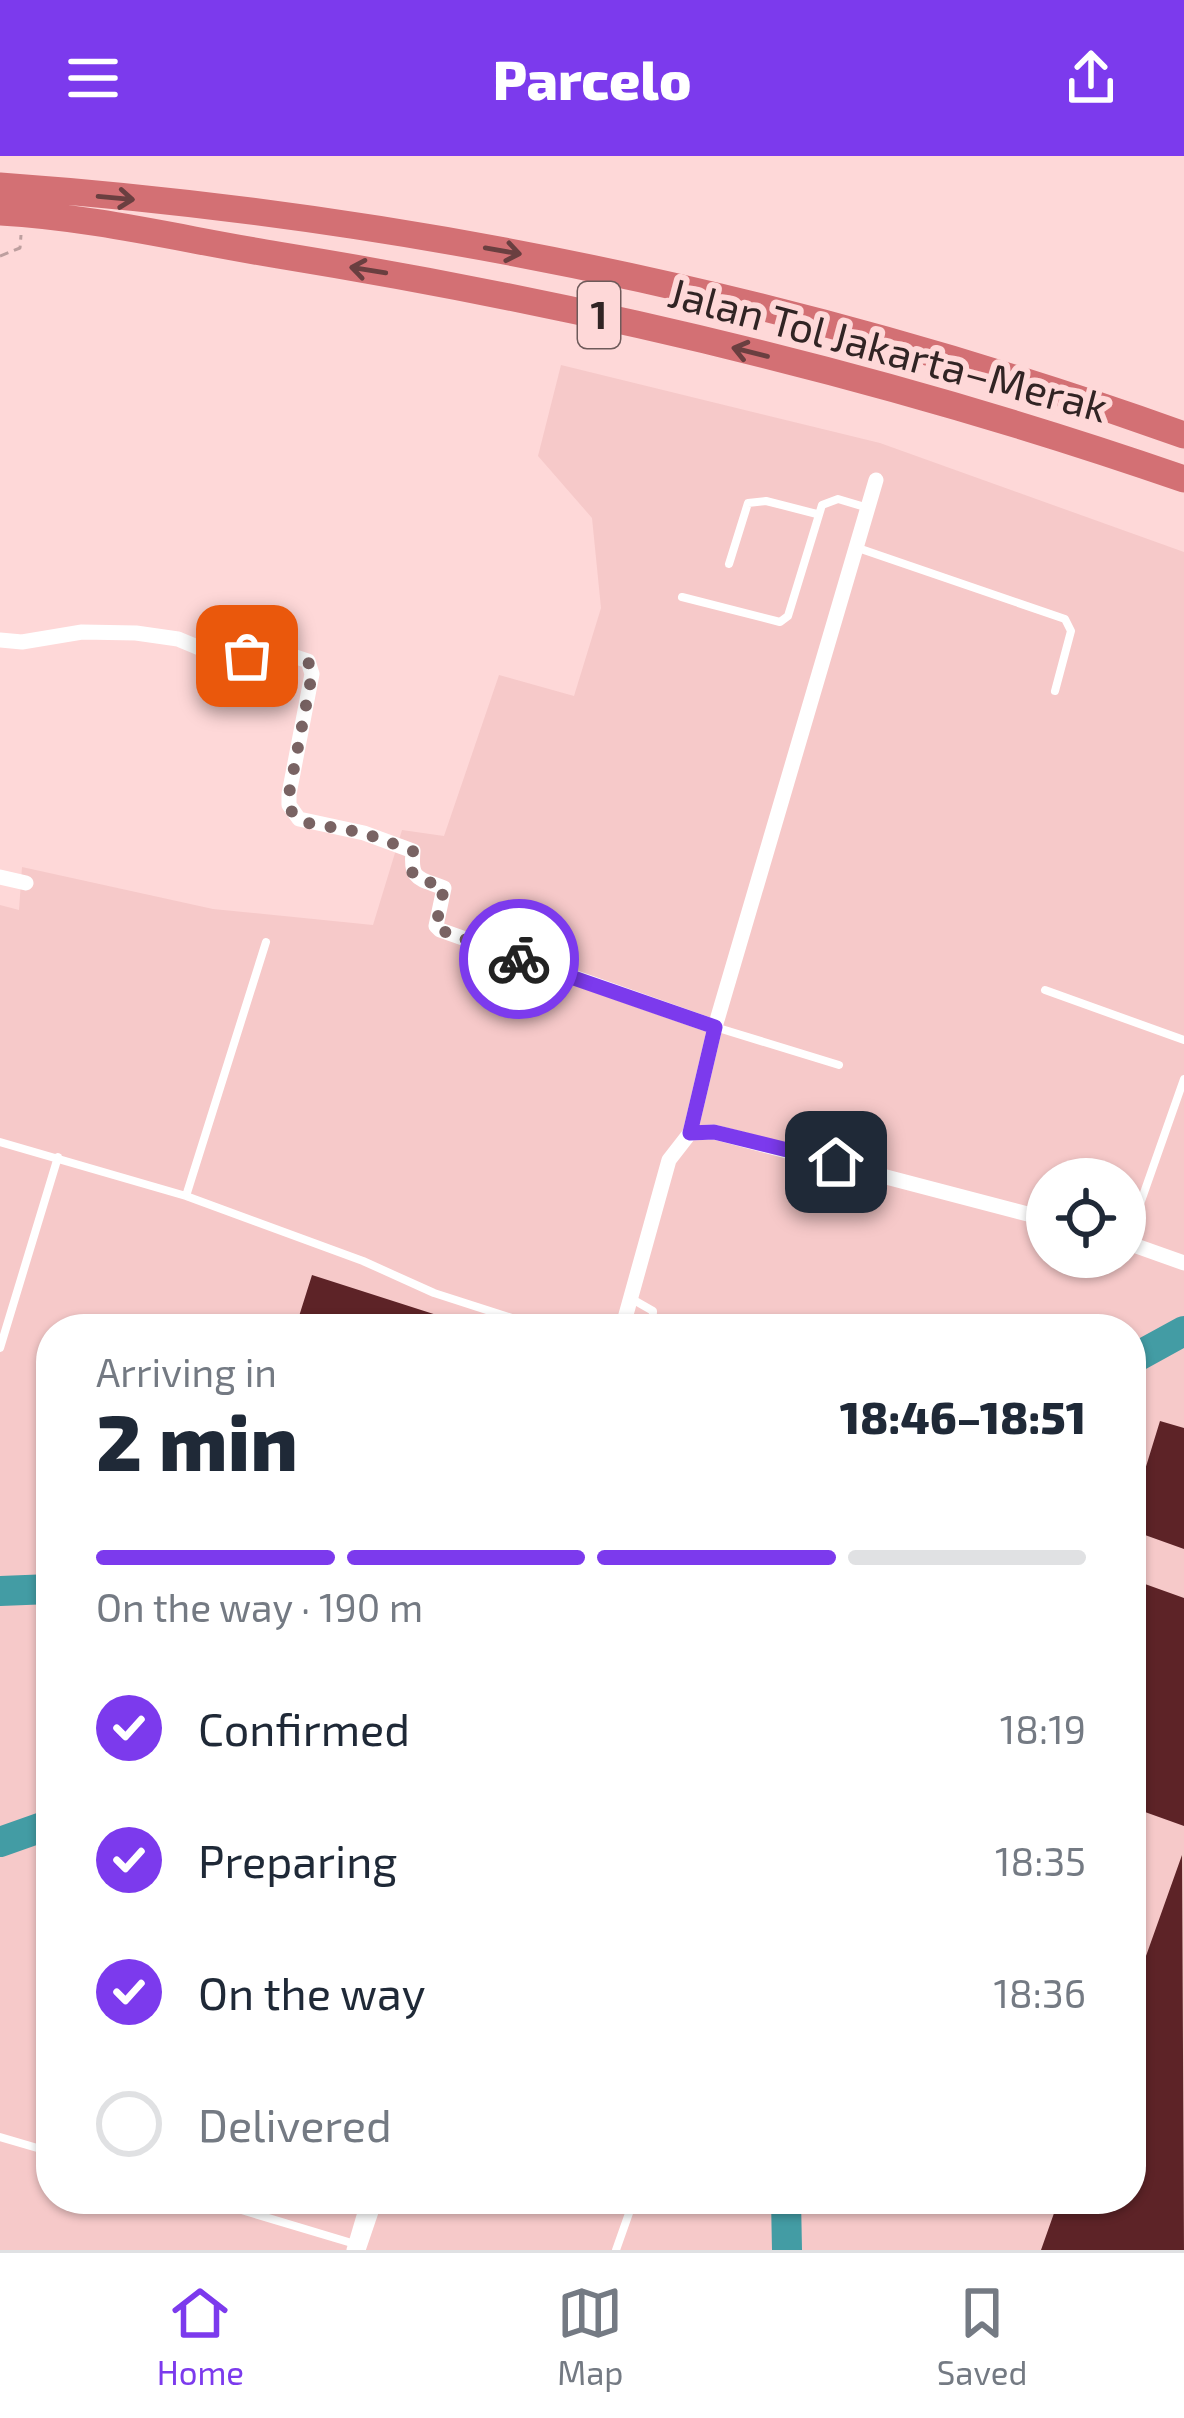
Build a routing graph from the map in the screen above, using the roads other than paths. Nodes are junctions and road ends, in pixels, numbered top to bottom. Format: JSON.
{"nodes":[{"id":1,"x":0,"y":186,"type":"edge"},
{"id":2,"x":0,"y":212,"type":"edge"},
{"id":3,"x":1184,"y":435,"type":"edge"},
{"id":4,"x":1184,"y":479,"type":"edge"},
{"id":5,"x":875,"y":480,"type":"dead end"},
{"id":6,"x":867,"y":508,"type":"junction"},
{"id":7,"x":818,"y":514,"type":"junction"},
{"id":8,"x":858,"y":548,"type":"junction"},
{"id":9,"x":729,"y":564,"type":"dead end"},
{"id":10,"x":682,"y":597,"type":"dead end"},
{"id":11,"x":0,"y":640,"type":"edge"},
{"id":12,"x":1055,"y":691,"type":"dead end"},
{"id":13,"x":0,"y":878,"type":"edge"},
{"id":14,"x":26,"y":883,"type":"dead end"},
{"id":15,"x":266,"y":942,"type":"dead end"},
{"id":16,"x":1045,"y":990,"type":"dead end"},
{"id":17,"x":715,"y":1027,"type":"junction"},
{"id":18,"x":1184,"y":1040,"type":"edge"},
{"id":19,"x":839,"y":1065,"type":"dead end"},
{"id":20,"x":1184,"y":1078,"type":"edge"},
{"id":21,"x":690,"y":1133,"type":"junction"},
{"id":22,"x":0,"y":1142,"type":"edge"},
{"id":23,"x":58,"y":1157,"type":"junction"},
{"id":24,"x":1146,"y":1185,"type":"edge"},
{"id":25,"x":186,"y":1196,"type":"junction"},
{"id":26,"x":1026,"y":1214,"type":"edge"},
{"id":27,"x":1146,"y":1249,"type":"edge"},
{"id":28,"x":1184,"y":1263,"type":"edge"},
{"id":29,"x":631,"y":1298,"type":"junction"},
{"id":30,"x":499,"y":1314,"type":"edge"},
{"id":31,"x":626,"y":1314,"type":"edge"},
{"id":32,"x":653,"y":1314,"type":"edge"},
{"id":33,"x":0,"y":1348,"type":"edge"},
{"id":34,"x":0,"y":2137,"type":"edge"},
{"id":35,"x":36,"y":2148,"type":"edge"},
{"id":36,"x":252,"y":2214,"type":"edge"},
{"id":37,"x":365,"y":2214,"type":"edge"},
{"id":38,"x":372,"y":2214,"type":"edge"},
{"id":39,"x":629,"y":2214,"type":"edge"},
{"id":40,"x":357,"y":2248,"type":"edge"},
{"id":41,"x":616,"y":2250,"type":"edge"}],
"edges":[{"from":1,"to":3,"type":"highway","name":"Jalan Tol Jakarta–Merak","number":"1","one_way":true},
{"from":4,"to":2,"type":"highway","name":"Jalan Tol Jakarta–Merak","number":"1","one_way":true},
{"from":5,"to":6,"type":"street"},
{"from":6,"to":7,"type":"lane"},
{"from":6,"to":8,"type":"street"},
{"from":7,"to":9,"type":"lane"},
{"from":7,"to":10,"type":"lane"},
{"from":8,"to":12,"type":"lane"},
{"from":8,"to":17,"type":"street"},
{"from":11,"to":17,"type":"street"},
{"from":13,"to":14,"type":"street"},
{"from":15,"to":25,"type":"lane"},
{"from":16,"to":18,"type":"lane"},
{"from":17,"to":19,"type":"lane"},
{"from":17,"to":21,"type":"street"},
{"from":20,"to":24,"type":"lane"},
{"from":21,"to":26,"type":"street"},
{"from":21,"to":29,"type":"street"},
{"from":22,"to":23,"type":"lane"},
{"from":23,"to":25,"type":"lane"},
{"from":23,"to":33,"type":"lane"},
{"from":25,"to":30,"type":"lane"},
{"from":27,"to":28,"type":"street"},
{"from":29,"to":31,"type":"street"},
{"from":29,"to":32,"type":"lane"},
{"from":34,"to":35,"type":"lane"},
{"from":36,"to":40,"type":"lane"},
{"from":37,"to":40,"type":"street"},
{"from":38,"to":40,"type":"lane"},
{"from":39,"to":41,"type":"lane"}]}
